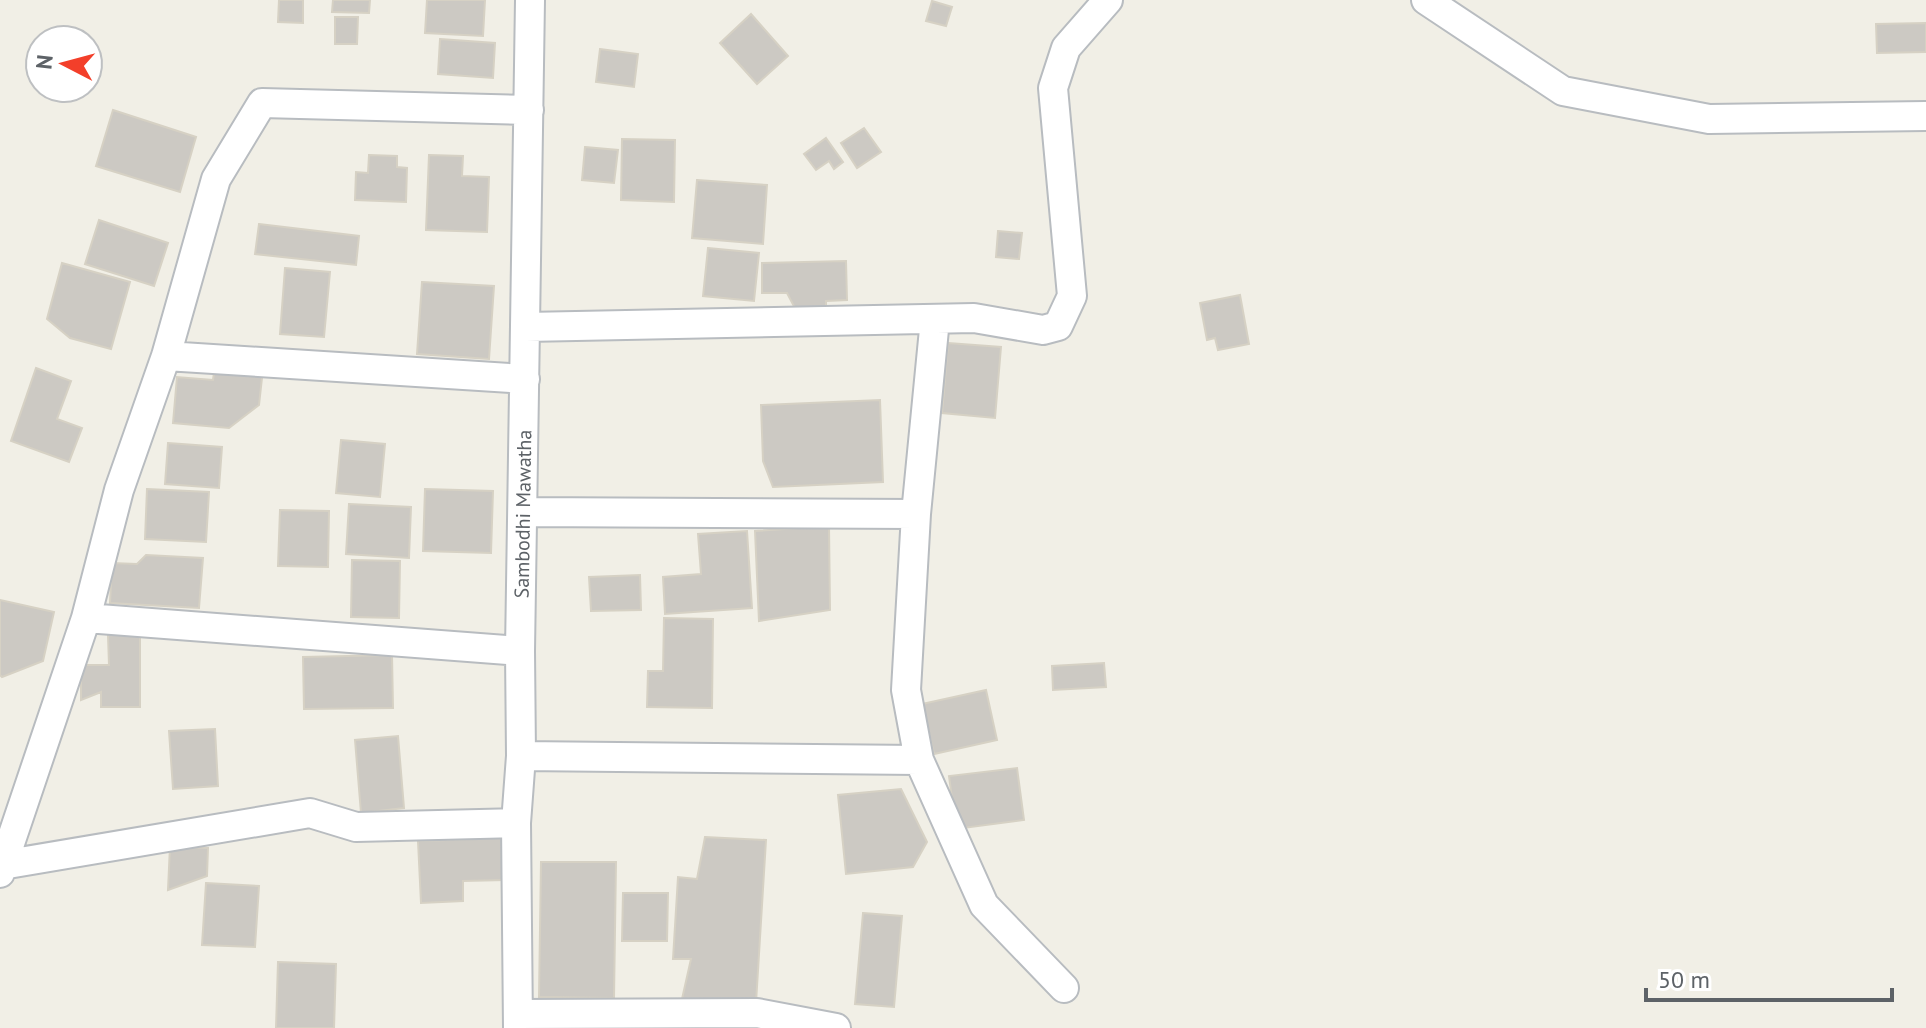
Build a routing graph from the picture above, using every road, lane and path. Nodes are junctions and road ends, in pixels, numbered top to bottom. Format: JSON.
{"nodes":[{"id":1,"x":530,"y":0,"type":"edge"},
{"id":2,"x":1108,"y":0,"type":"edge"},
{"id":3,"x":1426,"y":0,"type":"edge"},
{"id":4,"x":529,"y":110,"type":"junction"},
{"id":5,"x":1926,"y":116,"type":"edge"},
{"id":6,"x":935,"y":319,"type":"junction"},
{"id":7,"x":526,"y":327,"type":"junction"},
{"id":8,"x":166,"y":356,"type":"junction"},
{"id":9,"x":525,"y":379,"type":"junction"},
{"id":10,"x":524,"y":512,"type":"junction"},
{"id":11,"x":916,"y":514,"type":"junction"},
{"id":12,"x":86,"y":618,"type":"junction"},
{"id":13,"x":520,"y":651,"type":"junction"},
{"id":14,"x":521,"y":756,"type":"junction"},
{"id":15,"x":919,"y":760,"type":"junction"},
{"id":16,"x":516,"y":823,"type":"junction"},
{"id":17,"x":1,"y":869,"type":"edge"},
{"id":18,"x":1064,"y":988,"type":"dead end"},
{"id":19,"x":518,"y":1021,"type":"edge"},
{"id":20,"x":836,"y":1028,"type":"edge"}],
"edges":[{"from":1,"to":4,"type":"street","name":"Sambodhi Mawatha"},
{"from":2,"to":6,"type":"street"},
{"from":3,"to":5,"type":"street"},
{"from":4,"to":7,"type":"street","name":"Sambodhi Mawatha"},
{"from":4,"to":8,"type":"street"},
{"from":6,"to":7,"type":"street"},
{"from":6,"to":11,"type":"street"},
{"from":7,"to":9,"type":"street","name":"Sambodhi Mawatha"},
{"from":8,"to":9,"type":"street"},
{"from":8,"to":12,"type":"street"},
{"from":9,"to":10,"type":"street","name":"Sambodhi Mawatha"},
{"from":10,"to":11,"type":"street"},
{"from":10,"to":13,"type":"street","name":"Sambodhi Mawatha"},
{"from":11,"to":15,"type":"street"},
{"from":12,"to":13,"type":"street"},
{"from":12,"to":17,"type":"street"},
{"from":13,"to":14,"type":"street","name":"Sambodhi Mawatha"},
{"from":14,"to":15,"type":"street"},
{"from":14,"to":16,"type":"street","name":"Sambodhi Mawatha"},
{"from":15,"to":18,"type":"street"},
{"from":16,"to":17,"type":"street"},
{"from":16,"to":19,"type":"street","name":"Sambodhi Mawatha"},
{"from":19,"to":20,"type":"street"}]}
